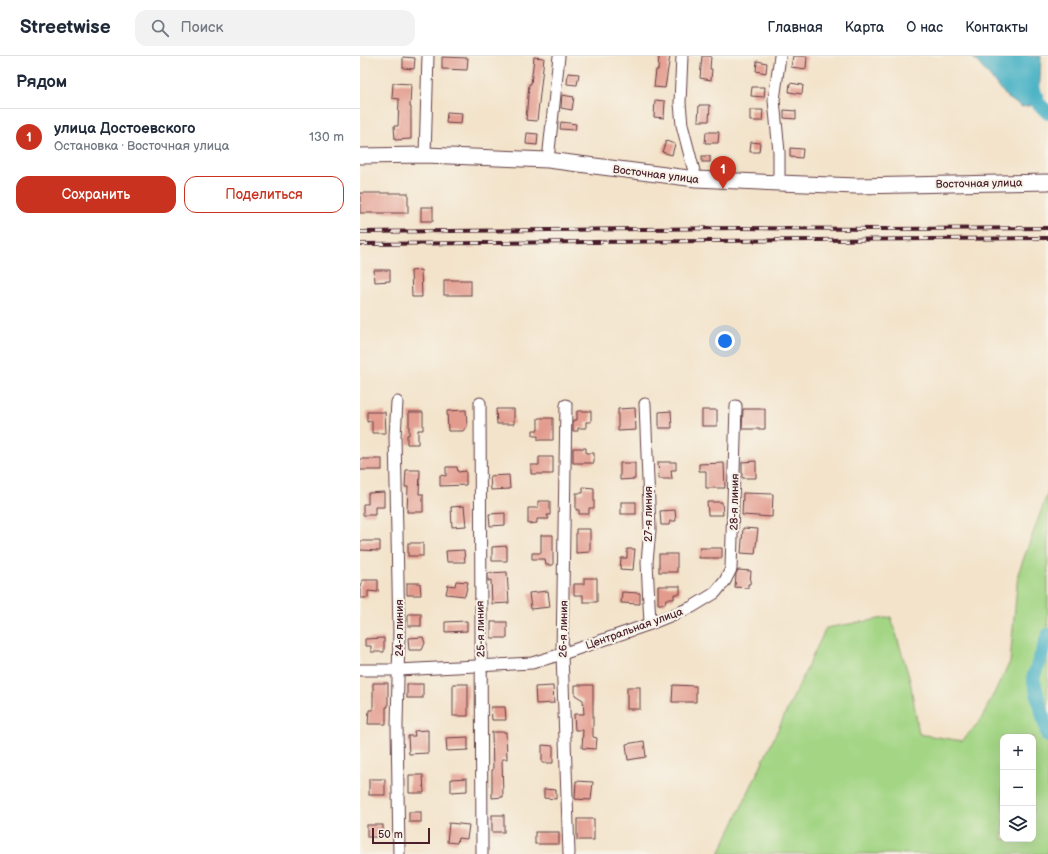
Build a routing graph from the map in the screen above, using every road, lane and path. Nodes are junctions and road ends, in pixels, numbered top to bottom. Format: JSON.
{"nodes":[{"id":1,"x":428,"y":56,"type":"edge"},
{"id":2,"x":559,"y":56,"type":"edge"},
{"id":3,"x":682,"y":56,"type":"edge"},
{"id":4,"x":780,"y":56,"type":"edge"},
{"id":5,"x":425,"y":155,"type":"junction"},
{"id":6,"x":360,"y":156,"type":"edge"},
{"id":7,"x":548,"y":160,"type":"junction"},
{"id":8,"x":696,"y":179,"type":"junction"},
{"id":9,"x":1048,"y":182,"type":"edge"},
{"id":10,"x":779,"y":183,"type":"junction"},
{"id":11,"x":397,"y":402,"type":"dead end"},
{"id":12,"x":480,"y":404,"type":"dead end"},
{"id":13,"x":645,"y":404,"type":"dead end"},
{"id":14,"x":566,"y":405,"type":"dead end"},
{"id":15,"x":736,"y":406,"type":"dead end"},
{"id":16,"x":715,"y":592,"type":"joint"},
{"id":17,"x":650,"y":624,"type":"junction"},
{"id":18,"x":562,"y":654,"type":"junction"},
{"id":19,"x":481,"y":665,"type":"junction"},
{"id":20,"x":360,"y":670,"type":"edge"},
{"id":21,"x":398,"y":670,"type":"junction"},
{"id":22,"x":399,"y":854,"type":"edge"},
{"id":23,"x":482,"y":854,"type":"edge"},
{"id":24,"x":569,"y":854,"type":"edge"}],
"edges":[{"from":1,"to":5,"type":"street"},
{"from":2,"to":7,"type":"street"},
{"from":3,"to":8,"type":"street"},
{"from":4,"to":10,"type":"street"},
{"from":5,"to":6,"type":"main road","name":"Восточная улица"},
{"from":5,"to":7,"type":"main road","name":"Восточная улица"},
{"from":7,"to":8,"type":"main road","name":"Восточная улица"},
{"from":8,"to":10,"type":"main road","name":"Восточная улица"},
{"from":9,"to":10,"type":"main road","name":"Восточная улица"},
{"from":11,"to":21,"type":"street","name":"24-я линия"},
{"from":12,"to":19,"type":"street","name":"25-я линия"},
{"from":13,"to":17,"type":"street","name":"27-я линия"},
{"from":14,"to":18,"type":"street","name":"26-я линия"},
{"from":15,"to":16,"type":"street","name":"28-я линия"},
{"from":16,"to":17,"type":"street","name":"Центральная улица"},
{"from":17,"to":18,"type":"street","name":"Центральная улица"},
{"from":18,"to":19,"type":"street","name":"Центральная улица"},
{"from":18,"to":24,"type":"street","name":"26-я линия"},
{"from":19,"to":21,"type":"street","name":"Центральная улица"},
{"from":19,"to":23,"type":"street","name":"25-я линия"},
{"from":20,"to":21,"type":"street","name":"Центральная улица"},
{"from":21,"to":22,"type":"street","name":"24-я линия"}]}
